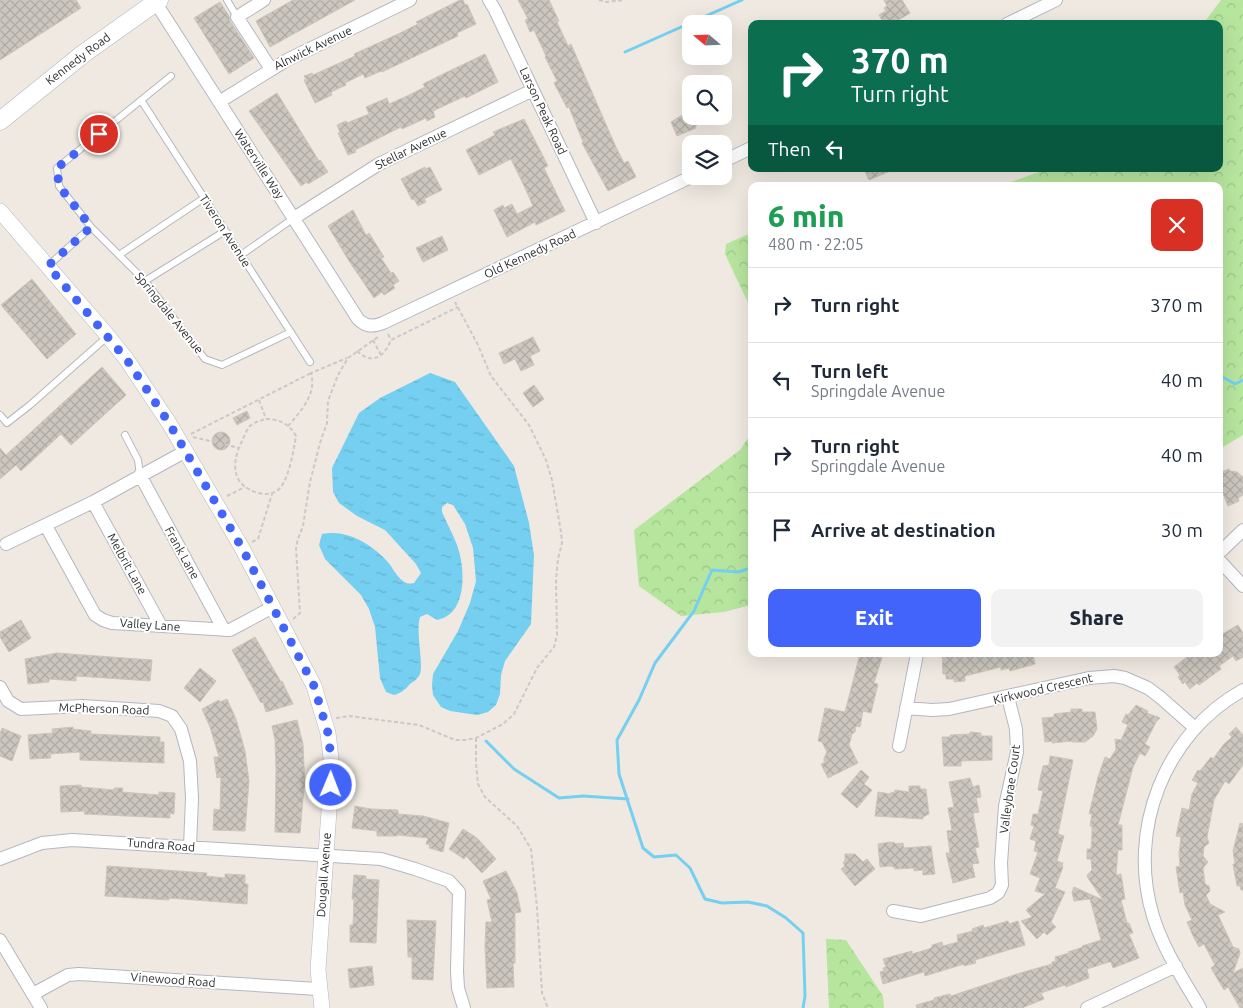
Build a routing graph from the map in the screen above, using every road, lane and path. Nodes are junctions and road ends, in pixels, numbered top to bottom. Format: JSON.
{"nodes":[{"id":1,"x":227,"y":0,"type":"edge"},
{"id":2,"x":264,"y":0,"type":"edge"},
{"id":3,"x":410,"y":0,"type":"edge"},
{"id":4,"x":489,"y":0,"type":"edge"},
{"id":5,"x":599,"y":0,"type":"edge"},
{"id":6,"x":624,"y":0,"type":"edge"},
{"id":7,"x":1056,"y":0,"type":"edge"},
{"id":8,"x":156,"y":1,"type":"edge"},
{"id":9,"x":237,"y":17,"type":"junction"},
{"id":10,"x":1014,"y":20,"type":"edge"},
{"id":11,"x":271,"y":69,"type":"junction"},
{"id":12,"x":171,"y":76,"type":"dead end"},
{"id":13,"x":533,"y":90,"type":"junction"},
{"id":14,"x":141,"y":100,"type":"junction"},
{"id":15,"x":219,"y":102,"type":"junction"},
{"id":16,"x":0,"y":121,"type":"edge"},
{"id":17,"x":748,"y":149,"type":"edge"},
{"id":18,"x":732,"y":157,"type":"edge"},
{"id":19,"x":682,"y":181,"type":"edge"},
{"id":20,"x":204,"y":198,"type":"junction"},
{"id":21,"x":0,"y":211,"type":"edge"},
{"id":22,"x":294,"y":218,"type":"junction"},
{"id":23,"x":596,"y":223,"type":"junction"},
{"id":24,"x":91,"y":227,"type":"junction"},
{"id":25,"x":225,"y":231,"type":"junction"},
{"id":26,"x":119,"y":255,"type":"junction"},
{"id":27,"x":241,"y":256,"type":"junction"},
{"id":28,"x":48,"y":266,"type":"junction"},
{"id":29,"x":145,"y":281,"type":"junction"},
{"id":30,"x":450,"y":291,"type":"junction"},
{"id":31,"x":458,"y":308,"type":"junction"},
{"id":32,"x":366,"y":325,"type":"joint"},
{"id":33,"x":291,"y":332,"type":"junction"},
{"id":34,"x":108,"y":336,"type":"junction"},
{"id":35,"x":373,"y":340,"type":"dead end"},
{"id":36,"x":368,"y":342,"type":"dead end"},
{"id":37,"x":357,"y":351,"type":"junction"},
{"id":38,"x":381,"y":355,"type":"junction"},
{"id":39,"x":348,"y":358,"type":"junction"},
{"id":40,"x":310,"y":362,"type":"dead end"},
{"id":41,"x":311,"y":373,"type":"junction"},
{"id":42,"x":258,"y":400,"type":"junction"},
{"id":43,"x":0,"y":415,"type":"edge"},
{"id":44,"x":266,"y":419,"type":"junction"},
{"id":45,"x":288,"y":426,"type":"junction"},
{"id":46,"x":125,"y":434,"type":"dead end"},
{"id":47,"x":239,"y":448,"type":"junction"},
{"id":48,"x":186,"y":451,"type":"junction"},
{"id":49,"x":140,"y":475,"type":"junction"},
{"id":50,"x":245,"y":487,"type":"junction"},
{"id":51,"x":272,"y":494,"type":"junction"},
{"id":52,"x":93,"y":502,"type":"junction"},
{"id":53,"x":215,"y":502,"type":"junction"},
{"id":54,"x":46,"y":526,"type":"junction"},
{"id":55,"x":1243,"y":530,"type":"edge"},
{"id":56,"x":6,"y":544,"type":"dead end"},
{"id":57,"x":242,"y":548,"type":"junction"},
{"id":58,"x":1223,"y":549,"type":"edge"},
{"id":59,"x":1223,"y":564,"type":"edge"},
{"id":60,"x":1243,"y":586,"type":"edge"},
{"id":61,"x":273,"y":607,"type":"junction"},
{"id":62,"x":161,"y":626,"type":"junction"},
{"id":63,"x":284,"y":628,"type":"junction"},
{"id":64,"x":224,"y":630,"type":"junction"},
{"id":65,"x":916,"y":657,"type":"edge"},
{"id":66,"x":0,"y":687,"type":"edge"},
{"id":67,"x":1243,"y":690,"type":"edge"},
{"id":68,"x":1008,"y":697,"type":"junction"},
{"id":69,"x":906,"y":708,"type":"junction"},
{"id":70,"x":325,"y":720,"type":"junction"},
{"id":71,"x":1195,"y":728,"type":"junction"},
{"id":72,"x":476,"y":738,"type":"junction"},
{"id":73,"x":899,"y":746,"type":"dead end"},
{"id":74,"x":190,"y":847,"type":"junction"},
{"id":75,"x":326,"y":855,"type":"junction"},
{"id":76,"x":0,"y":859,"type":"edge"},
{"id":77,"x":893,"y":911,"type":"dead end"},
{"id":78,"x":0,"y":940,"type":"edge"},
{"id":79,"x":1176,"y":966,"type":"junction"},
{"id":80,"x":318,"y":989,"type":"junction"},
{"id":81,"x":33,"y":994,"type":"junction"},
{"id":82,"x":41,"y":1008,"type":"edge"},
{"id":83,"x":322,"y":1008,"type":"edge"},
{"id":84,"x":464,"y":1008,"type":"edge"},
{"id":85,"x":548,"y":1008,"type":"edge"},
{"id":86,"x":1087,"y":1008,"type":"edge"},
{"id":87,"x":1200,"y":1008,"type":"edge"}],
"edges":[{"from":1,"to":9,"type":"lane"},
{"from":2,"to":9,"type":"street"},
{"from":3,"to":11,"type":"street","name":"Alnwick Avenue"},
{"from":4,"to":13,"type":"street","name":"Larson Peak Road"},
{"from":5,"to":6,"type":"path"},
{"from":7,"to":10,"type":"street"},
{"from":8,"to":15,"type":"street","name":"Waterville Way"},
{"from":8,"to":16,"type":"main road","name":"Kennedy Road"},
{"from":9,"to":11,"type":"street"},
{"from":11,"to":15,"type":"street","name":"Alnwick Avenue"},
{"from":12,"to":14,"type":"lane","name":"Springdale Avenue"},
{"from":13,"to":22,"type":"street","name":"Stellar Avenue"},
{"from":13,"to":23,"type":"street","name":"Larson Peak Road"},
{"from":14,"to":20,"type":"lane","name":"Tiveron Avenue"},
{"from":14,"to":24,"type":"lane","name":"Springdale Avenue"},
{"from":15,"to":22,"type":"street","name":"Waterville Way"},
{"from":17,"to":18,"type":"street"},
{"from":19,"to":23,"type":"street","name":"Old Kennedy Road"},
{"from":20,"to":25,"type":"lane","name":"Tiveron Avenue"},
{"from":20,"to":26,"type":"lane"},
{"from":21,"to":28,"type":"street","name":"Dougall Avenue"},
{"from":22,"to":27,"type":"lane"},
{"from":22,"to":32,"type":"street","name":"Waterville Way"},
{"from":23,"to":30,"type":"street","name":"Old Kennedy Road"},
{"from":24,"to":26,"type":"lane","name":"Springdale Avenue"},
{"from":24,"to":28,"type":"lane"},
{"from":25,"to":27,"type":"lane","name":"Tiveron Avenue"},
{"from":25,"to":29,"type":"lane"},
{"from":26,"to":29,"type":"lane","name":"Springdale Avenue"},
{"from":27,"to":33,"type":"lane","name":"Tiveron Avenue"},
{"from":28,"to":34,"type":"street","name":"Dougall Avenue"},
{"from":29,"to":33,"type":"lane","name":"Springdale Avenue"},
{"from":30,"to":31,"type":"path"},
{"from":30,"to":32,"type":"street","name":"Old Kennedy Road"},
{"from":31,"to":38,"type":"path"},
{"from":31,"to":72,"type":"path"},
{"from":33,"to":40,"type":"lane","name":"Tiveron Avenue"},
{"from":34,"to":43,"type":"lane"},
{"from":34,"to":48,"type":"street","name":"Dougall Avenue"},
{"from":35,"to":38,"type":"path"},
{"from":36,"to":37,"type":"path"},
{"from":37,"to":38,"type":"path"},
{"from":37,"to":39,"type":"path"},
{"from":39,"to":41,"type":"path"},
{"from":39,"to":63,"type":"path"},
{"from":41,"to":42,"type":"path"},
{"from":41,"to":45,"type":"path"},
{"from":42,"to":44,"type":"path"},
{"from":42,"to":47,"type":"path"},
{"from":44,"to":45,"type":"path"},
{"from":44,"to":47,"type":"path"},
{"from":45,"to":51,"type":"path"},
{"from":46,"to":49,"type":"lane"},
{"from":47,"to":50,"type":"path"},
{"from":48,"to":49,"type":"street"},
{"from":48,"to":53,"type":"street","name":"Dougall Avenue"},
{"from":49,"to":52,"type":"street"},
{"from":49,"to":64,"type":"street","name":"Frank Lane"},
{"from":50,"to":51,"type":"path"},
{"from":50,"to":53,"type":"path"},
{"from":51,"to":57,"type":"path"},
{"from":52,"to":54,"type":"street"},
{"from":52,"to":62,"type":"street","name":"Melbrit Lane"},
{"from":53,"to":57,"type":"street","name":"Dougall Avenue"},
{"from":54,"to":56,"type":"street"},
{"from":54,"to":62,"type":"street","name":"Valley Lane"},
{"from":55,"to":58,"type":"street"},
{"from":57,"to":61,"type":"street","name":"Dougall Avenue"},
{"from":59,"to":60,"type":"street"},
{"from":61,"to":63,"type":"street","name":"Dougall Avenue"},
{"from":61,"to":64,"type":"street","name":"Valley Lane"},
{"from":62,"to":64,"type":"street","name":"Valley Lane"},
{"from":63,"to":70,"type":"street","name":"Dougall Avenue"},
{"from":65,"to":69,"type":"street"},
{"from":66,"to":74,"type":"street","name":"McPherson Road"},
{"from":67,"to":71,"type":"street"},
{"from":68,"to":69,"type":"street","name":"Kirkwood Crescent"},
{"from":68,"to":71,"type":"street","name":"Kirkwood Crescent"},
{"from":68,"to":77,"type":"street","name":"Valleybrae Court"},
{"from":69,"to":73,"type":"street"},
{"from":70,"to":72,"type":"path"},
{"from":70,"to":75,"type":"street","name":"Dougall Avenue"},
{"from":71,"to":79,"type":"street"},
{"from":72,"to":85,"type":"path"},
{"from":74,"to":75,"type":"street","name":"Tundra Road"},
{"from":74,"to":76,"type":"street","name":"Tundra Road"},
{"from":75,"to":80,"type":"street","name":"Dougall Avenue"},
{"from":75,"to":84,"type":"street","name":"Tundra Road"},
{"from":78,"to":81,"type":"street"},
{"from":79,"to":86,"type":"street"},
{"from":79,"to":87,"type":"street"},
{"from":80,"to":81,"type":"street","name":"Vinewood Road"},
{"from":80,"to":83,"type":"street","name":"Dougall Avenue"},
{"from":81,"to":82,"type":"street"}]}
